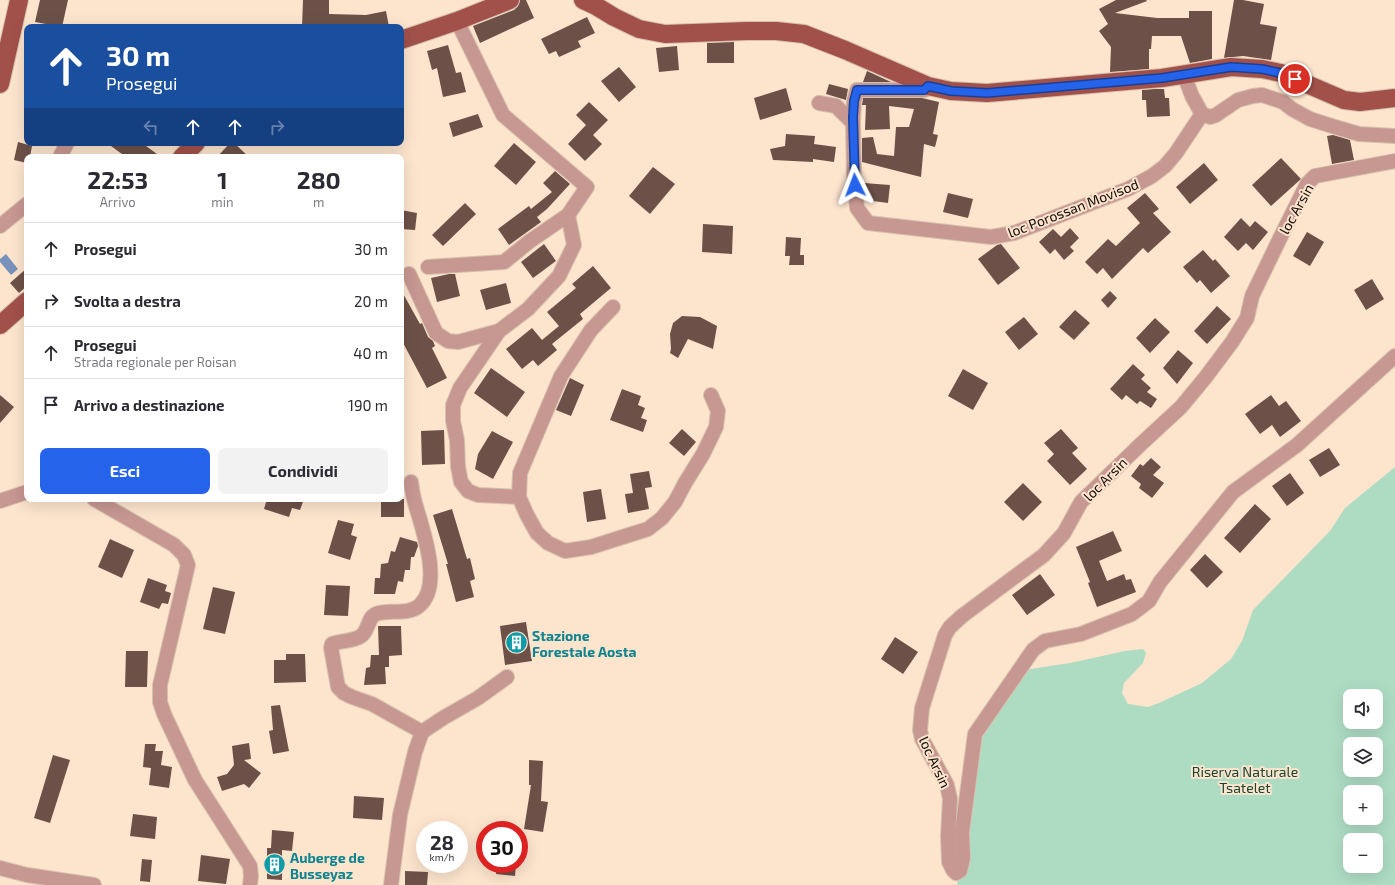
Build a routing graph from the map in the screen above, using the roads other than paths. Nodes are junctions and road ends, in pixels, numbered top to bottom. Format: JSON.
{"nodes":[{"id":1,"x":19,"y":0,"type":"edge"},
{"id":2,"x":510,"y":0,"type":"edge"},
{"id":3,"x":583,"y":0,"type":"edge"},
{"id":4,"x":457,"y":21,"type":"junction"},
{"id":5,"x":404,"y":39,"type":"edge"},
{"id":6,"x":1184,"y":75,"type":"junction"},
{"id":7,"x":0,"y":84,"type":"edge"},
{"id":8,"x":928,"y":86,"type":"junction"},
{"id":9,"x":1395,"y":98,"type":"edge"},
{"id":10,"x":819,"y":103,"type":"dead end"},
{"id":11,"x":1202,"y":114,"type":"junction"},
{"id":12,"x":853,"y":123,"type":"junction"},
{"id":13,"x":1395,"y":136,"type":"edge"},
{"id":14,"x":193,"y":146,"type":"edge"},
{"id":15,"x":185,"y":154,"type":"edge"},
{"id":16,"x":1395,"y":161,"type":"edge"},
{"id":17,"x":24,"y":206,"type":"edge"},
{"id":18,"x":568,"y":215,"type":"junction"},
{"id":19,"x":0,"y":226,"type":"edge"},
{"id":20,"x":428,"y":267,"type":"dead end"},
{"id":21,"x":409,"y":274,"type":"dead end"},
{"id":22,"x":24,"y":304,"type":"edge"},
{"id":23,"x":613,"y":308,"type":"dead end"},
{"id":24,"x":0,"y":325,"type":"edge"},
{"id":25,"x":499,"y":331,"type":"junction"},
{"id":26,"x":1395,"y":356,"type":"edge"},
{"id":27,"x":711,"y":396,"type":"dead end"},
{"id":28,"x":410,"y":482,"type":"dead end"},
{"id":29,"x":24,"y":493,"type":"edge"},
{"id":30,"x":520,"y":497,"type":"junction"},
{"id":31,"x":0,"y":501,"type":"edge"},
{"id":32,"x":99,"y":502,"type":"edge"},
{"id":33,"x":507,"y":677,"type":"dead end"},
{"id":34,"x":422,"y":732,"type":"junction"},
{"id":35,"x":0,"y":868,"type":"edge"},
{"id":36,"x":94,"y":885,"type":"edge"},
{"id":37,"x":250,"y":885,"type":"edge"},
{"id":38,"x":392,"y":885,"type":"edge"}],
"edges":[{"from":1,"to":7,"type":"main road"},
{"from":2,"to":4,"type":"main road"},
{"from":3,"to":8,"type":"main road"},
{"from":4,"to":5,"type":"main road"},
{"from":4,"to":18,"type":"street"},
{"from":6,"to":8,"type":"main road"},
{"from":6,"to":9,"type":"main road"},
{"from":6,"to":11,"type":"street"},
{"from":8,"to":12,"type":"street","name":"loc Porossan Movisod"},
{"from":10,"to":12,"type":"street"},
{"from":11,"to":12,"type":"street","name":"loc Porossan Movisod"},
{"from":11,"to":13,"type":"street"},
{"from":14,"to":15,"type":"main road"},
{"from":16,"to":26,"type":"street","name":"loc Arsin"},
{"from":17,"to":19,"type":"street"},
{"from":18,"to":20,"type":"street"},
{"from":18,"to":25,"type":"street"},
{"from":21,"to":25,"type":"street"},
{"from":22,"to":24,"type":"main road"},
{"from":23,"to":30,"type":"street"},
{"from":25,"to":30,"type":"street"},
{"from":27,"to":30,"type":"street"},
{"from":28,"to":34,"type":"street"},
{"from":29,"to":31,"type":"street"},
{"from":32,"to":37,"type":"street"},
{"from":33,"to":34,"type":"street"},
{"from":34,"to":38,"type":"street"},
{"from":35,"to":36,"type":"street"}]}
